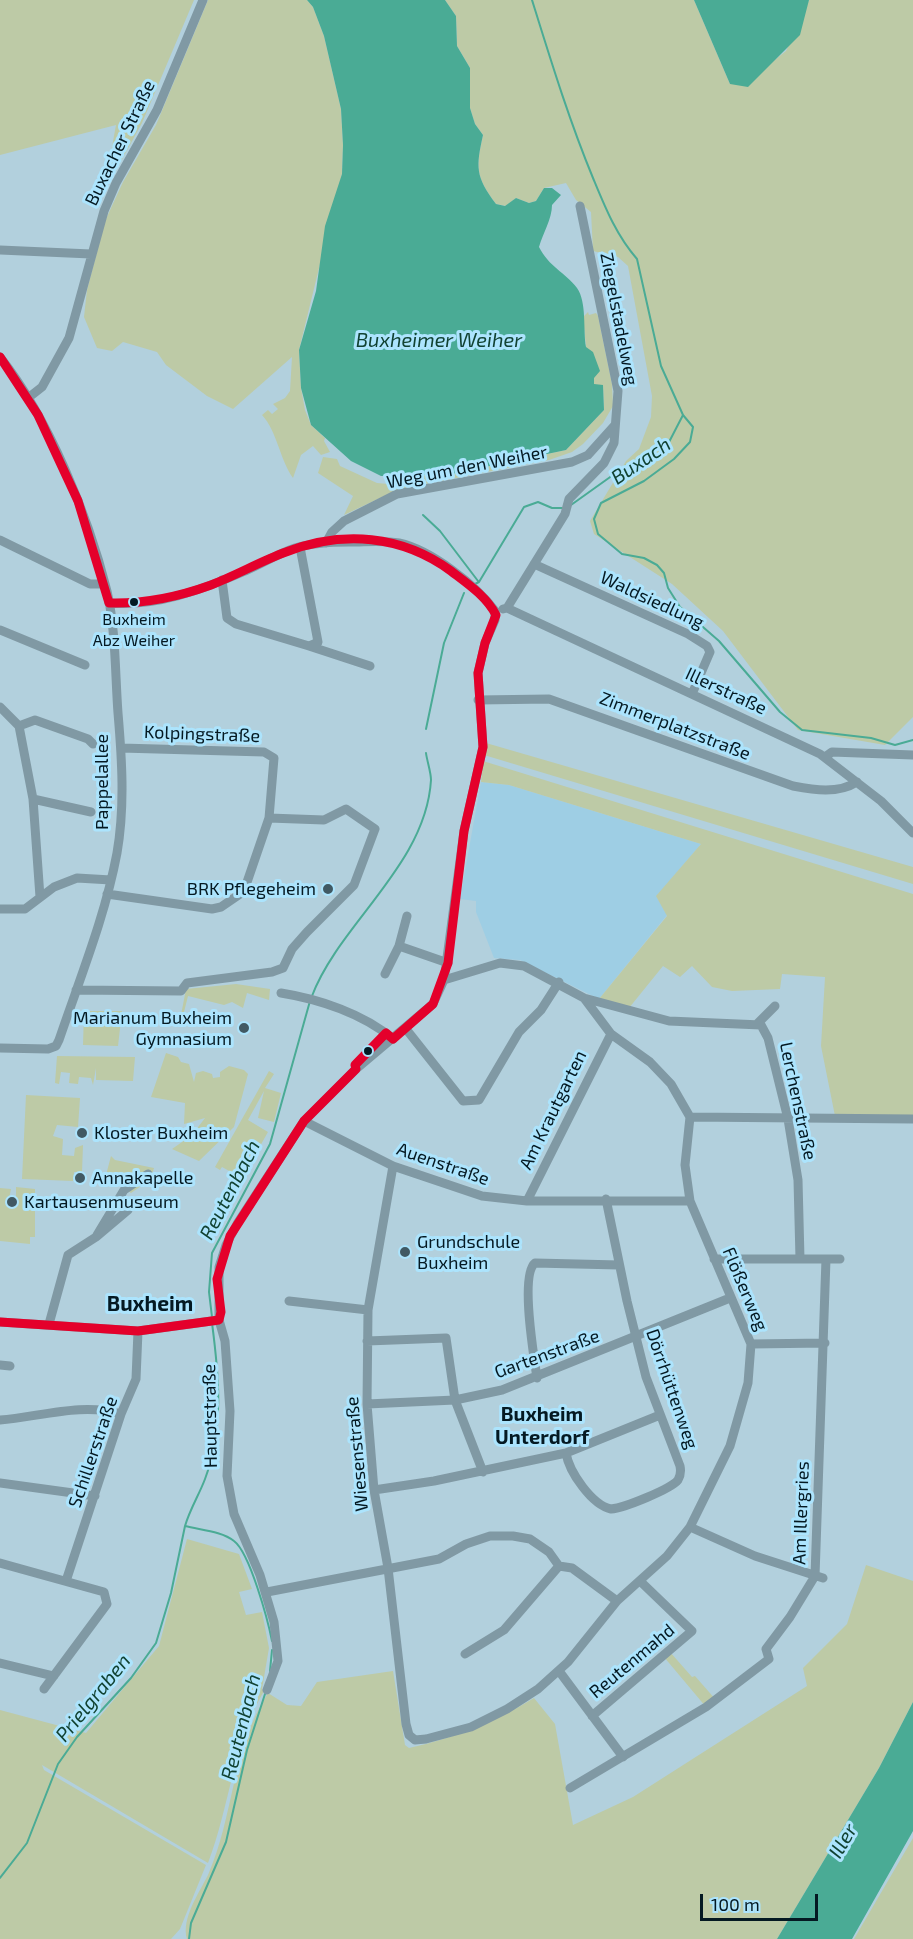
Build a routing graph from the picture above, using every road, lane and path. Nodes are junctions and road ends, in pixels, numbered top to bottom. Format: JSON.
{"nodes":[{"id":1,"x":203,"y":0,"type":"edge"},
{"id":2,"x":580,"y":206,"type":"dead end"},
{"id":3,"x":0,"y":250,"type":"edge"},
{"id":4,"x":91,"y":254,"type":"junction"},
{"id":5,"x":0,"y":357,"type":"edge"},
{"id":6,"x":28,"y":398,"type":"junction"},
{"id":7,"x":615,"y":425,"type":"junction"},
{"id":8,"x":0,"y":540,"type":"edge"},
{"id":9,"x":326,"y":543,"type":"junction"},
{"id":10,"x":300,"y":547,"type":"junction"},
{"id":11,"x":534,"y":564,"type":"junction"},
{"id":12,"x":222,"y":580,"type":"junction"},
{"id":13,"x":104,"y":584,"type":"junction"},
{"id":14,"x":109,"y":603,"type":"junction"},
{"id":15,"x":507,"y":608,"type":"junction"},
{"id":16,"x":495,"y":611,"type":"junction"},
{"id":17,"x":0,"y":630,"type":"edge"},
{"id":18,"x":309,"y":646,"type":"junction"},
{"id":19,"x":85,"y":665,"type":"dead end"},
{"id":20,"x":370,"y":666,"type":"dead end"},
{"id":21,"x":692,"y":694,"type":"junction"},
{"id":22,"x":478,"y":700,"type":"junction"},
{"id":23,"x":0,"y":707,"type":"edge"},
{"id":24,"x":19,"y":726,"type":"junction"},
{"id":25,"x":93,"y":744,"type":"dead end"},
{"id":26,"x":121,"y":748,"type":"junction"},
{"id":27,"x":913,"y":754,"type":"edge"},
{"id":28,"x":825,"y":757,"type":"junction"},
{"id":29,"x":857,"y":782,"type":"junction"},
{"id":30,"x":33,"y":799,"type":"junction"},
{"id":31,"x":91,"y":812,"type":"dead end"},
{"id":32,"x":269,"y":818,"type":"junction"},
{"id":33,"x":913,"y":833,"type":"edge"},
{"id":34,"x":111,"y":880,"type":"junction"},
{"id":35,"x":107,"y":894,"type":"junction"},
{"id":36,"x":40,"y":897,"type":"junction"},
{"id":37,"x":0,"y":909,"type":"edge"},
{"id":38,"x":407,"y":916,"type":"dead end"},
{"id":39,"x":399,"y":946,"type":"junction"},
{"id":40,"x":448,"y":963,"type":"junction"},
{"id":41,"x":385,"y":975,"type":"dead end"},
{"id":42,"x":444,"y":980,"type":"junction"},
{"id":43,"x":559,"y":982,"type":"junction"},
{"id":44,"x":76,"y":990,"type":"junction"},
{"id":45,"x":281,"y":993,"type":"dead end"},
{"id":46,"x":584,"y":998,"type":"junction"},
{"id":47,"x":775,"y":1006,"type":"dead end"},
{"id":48,"x":758,"y":1023,"type":"junction"},
{"id":49,"x":406,"y":1029,"type":"junction"},
{"id":50,"x":611,"y":1034,"type":"junction"},
{"id":51,"x":393,"y":1039,"type":"junction"},
{"id":52,"x":0,"y":1048,"type":"edge"},
{"id":53,"x":690,"y":1117,"type":"junction"},
{"id":54,"x":788,"y":1119,"type":"junction"},
{"id":55,"x":913,"y":1119,"type":"edge"},
{"id":56,"x":304,"y":1121,"type":"junction"},
{"id":57,"x":393,"y":1166,"type":"junction"},
{"id":58,"x":148,"y":1174,"type":"dead end"},
{"id":59,"x":606,"y":1199,"type":"junction"},
{"id":60,"x":527,"y":1201,"type":"junction"},
{"id":61,"x":690,"y":1201,"type":"junction"},
{"id":62,"x":128,"y":1210,"type":"dead end"},
{"id":63,"x":96,"y":1237,"type":"junction"},
{"id":64,"x":714,"y":1259,"type":"junction"},
{"id":65,"x":800,"y":1259,"type":"junction"},
{"id":66,"x":826,"y":1259,"type":"junction"},
{"id":67,"x":840,"y":1259,"type":"dead end"},
{"id":68,"x":619,"y":1265,"type":"junction"},
{"id":69,"x":730,"y":1298,"type":"junction"},
{"id":70,"x":289,"y":1301,"type":"dead end"},
{"id":71,"x":369,"y":1310,"type":"junction"},
{"id":72,"x":0,"y":1322,"type":"edge"},
{"id":73,"x":214,"y":1322,"type":"junction"},
{"id":74,"x":49,"y":1324,"type":"junction"},
{"id":75,"x":138,"y":1331,"type":"junction"},
{"id":76,"x":636,"y":1337,"type":"junction"},
{"id":77,"x":367,"y":1341,"type":"junction"},
{"id":78,"x":825,"y":1343,"type":"junction"},
{"id":79,"x":751,"y":1344,"type":"junction"},
{"id":80,"x":537,"y":1378,"type":"junction"},
{"id":81,"x":455,"y":1400,"type":"junction"},
{"id":82,"x":367,"y":1404,"type":"junction"},
{"id":83,"x":121,"y":1414,"type":"junction"},
{"id":84,"x":660,"y":1415,"type":"junction"},
{"id":85,"x":0,"y":1420,"type":"edge"},
{"id":86,"x":566,"y":1453,"type":"junction"},
{"id":87,"x":483,"y":1472,"type":"junction"},
{"id":88,"x":0,"y":1483,"type":"edge"},
{"id":89,"x":374,"y":1490,"type":"junction"},
{"id":90,"x":95,"y":1496,"type":"junction"},
{"id":91,"x":690,"y":1527,"type":"junction"},
{"id":92,"x":0,"y":1563,"type":"edge"},
{"id":93,"x":559,"y":1566,"type":"junction"},
{"id":94,"x":387,"y":1568,"type":"junction"},
{"id":95,"x":819,"y":1577,"type":"junction"},
{"id":96,"x":66,"y":1581,"type":"junction"},
{"id":97,"x":640,"y":1581,"type":"junction"},
{"id":98,"x":267,"y":1592,"type":"junction"},
{"id":99,"x":617,"y":1601,"type":"junction"},
{"id":100,"x":465,"y":1654,"type":"dead end"},
{"id":101,"x":0,"y":1663,"type":"edge"},
{"id":102,"x":559,"y":1671,"type":"junction"},
{"id":103,"x":54,"y":1676,"type":"junction"},
{"id":104,"x":44,"y":1689,"type":"dead end"},
{"id":105,"x":267,"y":1690,"type":"dead end"},
{"id":106,"x":592,"y":1716,"type":"junction"},
{"id":107,"x":412,"y":1739,"type":"joint"},
{"id":108,"x":623,"y":1757,"type":"junction"},
{"id":109,"x":570,"y":1788,"type":"dead end"}],
"edges":[{"from":1,"to":4,"type":"street","name":"Buxacher Straße"},
{"from":2,"to":7,"type":"street","name":"Ziegelstadelweg"},
{"from":3,"to":4,"type":"street"},
{"from":4,"to":6,"type":"street","name":"Buxacher Straße"},
{"from":5,"to":6,"type":"street","name":"Pappelallee"},
{"from":6,"to":13,"type":"street","name":"Pappelallee"},
{"from":7,"to":9,"type":"street","name":"Weg um den Weiher"},
{"from":7,"to":11,"type":"street","name":"Ziegelstadelweg"},
{"from":8,"to":13,"type":"street"},
{"from":9,"to":10,"type":"street"},
{"from":9,"to":16,"type":"street"},
{"from":10,"to":12,"type":"street"},
{"from":10,"to":18,"type":"street"},
{"from":11,"to":15,"type":"street","name":"Ziegelstadelweg"},
{"from":11,"to":21,"type":"street","name":"Waldsiedlung"},
{"from":12,"to":14,"type":"street"},
{"from":12,"to":18,"type":"street"},
{"from":13,"to":14,"type":"street","name":"Pappelallee"},
{"from":14,"to":26,"type":"street","name":"Pappelallee"},
{"from":15,"to":16,"type":"street"},
{"from":15,"to":21,"type":"street","name":"Illerstraße"},
{"from":16,"to":22,"type":"street","name":"Hauptstraße"},
{"from":17,"to":19,"type":"street"},
{"from":18,"to":20,"type":"street"},
{"from":21,"to":28,"type":"street","name":"Illerstraße"},
{"from":22,"to":29,"type":"street","name":"Zimmerplatzstraße"},
{"from":22,"to":40,"type":"street","name":"Hauptstraße"},
{"from":23,"to":24,"type":"street"},
{"from":24,"to":25,"type":"street"},
{"from":24,"to":30,"type":"street"},
{"from":26,"to":32,"type":"street","name":"Kolpingstraße"},
{"from":26,"to":34,"type":"street","name":"Pappelallee"},
{"from":27,"to":28,"type":"street"},
{"from":28,"to":29,"type":"street","name":"Illerstraße"},
{"from":29,"to":33,"type":"street","name":"Illerstraße"},
{"from":30,"to":31,"type":"street"},
{"from":30,"to":36,"type":"street"},
{"from":32,"to":35,"type":"street"},
{"from":32,"to":44,"type":"street"},
{"from":34,"to":35,"type":"street","name":"Pappelallee"},
{"from":34,"to":36,"type":"street"},
{"from":35,"to":44,"type":"street","name":"Pappelallee"},
{"from":36,"to":37,"type":"street"},
{"from":38,"to":39,"type":"street"},
{"from":39,"to":40,"type":"street"},
{"from":39,"to":41,"type":"street"},
{"from":40,"to":42,"type":"street","name":"Hauptstraße"},
{"from":42,"to":43,"type":"street"},
{"from":42,"to":49,"type":"street","name":"Hauptstraße"},
{"from":43,"to":46,"type":"street"},
{"from":43,"to":49,"type":"street"},
{"from":44,"to":52,"type":"street","name":"Pappelallee"},
{"from":45,"to":51,"type":"street"},
{"from":46,"to":48,"type":"street"},
{"from":46,"to":50,"type":"street"},
{"from":47,"to":48,"type":"street"},
{"from":48,"to":54,"type":"street","name":"Lerchenstraße"},
{"from":49,"to":51,"type":"street","name":"Hauptstraße"},
{"from":50,"to":53,"type":"street"},
{"from":50,"to":60,"type":"street","name":"Am Krautgarten"},
{"from":51,"to":56,"type":"street","name":"Hauptstraße"},
{"from":53,"to":54,"type":"street"},
{"from":53,"to":61,"type":"street","name":"Flößerweg"},
{"from":54,"to":55,"type":"street"},
{"from":54,"to":65,"type":"street","name":"Lerchenstraße"},
{"from":56,"to":57,"type":"street","name":"Auenstraße"},
{"from":56,"to":73,"type":"street","name":"Hauptstraße"},
{"from":57,"to":60,"type":"street","name":"Auenstraße"},
{"from":57,"to":71,"type":"street","name":"Wiesenstraße"},
{"from":58,"to":63,"type":"street"},
{"from":59,"to":60,"type":"street","name":"Auenstraße"},
{"from":59,"to":61,"type":"street","name":"Auenstraße"},
{"from":59,"to":68,"type":"street","name":"Dörrhüttenweg"},
{"from":61,"to":64,"type":"street","name":"Flößerweg"},
{"from":62,"to":63,"type":"street"},
{"from":63,"to":74,"type":"street"},
{"from":64,"to":65,"type":"street"},
{"from":64,"to":69,"type":"street","name":"Flößerweg"},
{"from":65,"to":66,"type":"street"},
{"from":66,"to":67,"type":"street"},
{"from":66,"to":78,"type":"street","name":"Am Illergries"},
{"from":68,"to":76,"type":"street","name":"Dörrhüttenweg"},
{"from":68,"to":80,"type":"street"},
{"from":69,"to":76,"type":"street","name":"Gartenstraße"},
{"from":69,"to":79,"type":"street","name":"Flößerweg"},
{"from":70,"to":71,"type":"street"},
{"from":71,"to":77,"type":"street","name":"Wiesenstraße"},
{"from":72,"to":74,"type":"street"},
{"from":73,"to":75,"type":"street"},
{"from":73,"to":98,"type":"street","name":"Hauptstraße"},
{"from":74,"to":75,"type":"street"},
{"from":75,"to":83,"type":"street","name":"Schillerstraße"},
{"from":76,"to":80,"type":"street","name":"Gartenstraße"},
{"from":76,"to":84,"type":"street","name":"Dörrhüttenweg"},
{"from":77,"to":81,"type":"street"},
{"from":77,"to":82,"type":"street","name":"Wiesenstraße"},
{"from":78,"to":79,"type":"street"},
{"from":78,"to":95,"type":"street","name":"Am Illergries"},
{"from":79,"to":91,"type":"street","name":"Flößerweg"},
{"from":80,"to":81,"type":"street","name":"Gartenstraße"},
{"from":81,"to":82,"type":"street","name":"Gartenstraße"},
{"from":81,"to":87,"type":"street"},
{"from":82,"to":89,"type":"street","name":"Wiesenstraße"},
{"from":83,"to":85,"type":"street"},
{"from":83,"to":90,"type":"street","name":"Schillerstraße"},
{"from":84,"to":86,"type":"street"},
{"from":84,"to":86,"type":"street","name":"Dörrhüttenweg"},
{"from":86,"to":87,"type":"street"},
{"from":87,"to":89,"type":"street"},
{"from":88,"to":90,"type":"street"},
{"from":89,"to":94,"type":"street","name":"Wiesenstraße"},
{"from":90,"to":96,"type":"street","name":"Schillerstraße"},
{"from":91,"to":95,"type":"street"},
{"from":91,"to":97,"type":"street","name":"Flößerweg"},
{"from":92,"to":96,"type":"street"},
{"from":93,"to":94,"type":"street"},
{"from":93,"to":99,"type":"street"},
{"from":93,"to":100,"type":"street"},
{"from":94,"to":98,"type":"street"},
{"from":94,"to":107,"type":"street","name":"Wiesenstraße"},
{"from":95,"to":108,"type":"street","name":"Am Illergries"},
{"from":96,"to":103,"type":"street"},
{"from":97,"to":99,"type":"street","name":"Flößerweg"},
{"from":97,"to":106,"type":"street","name":"Reutenmahd"},
{"from":98,"to":105,"type":"street","name":"Hauptstraße"},
{"from":99,"to":102,"type":"street","name":"Flößerweg"},
{"from":101,"to":103,"type":"street"},
{"from":102,"to":106,"type":"street","name":"Reutenmahd"},
{"from":102,"to":107,"type":"street","name":"Flößerweg"},
{"from":103,"to":104,"type":"street"},
{"from":106,"to":108,"type":"street","name":"Reutenmahd"},
{"from":108,"to":109,"type":"street","name":"Am Illergries"}]}
